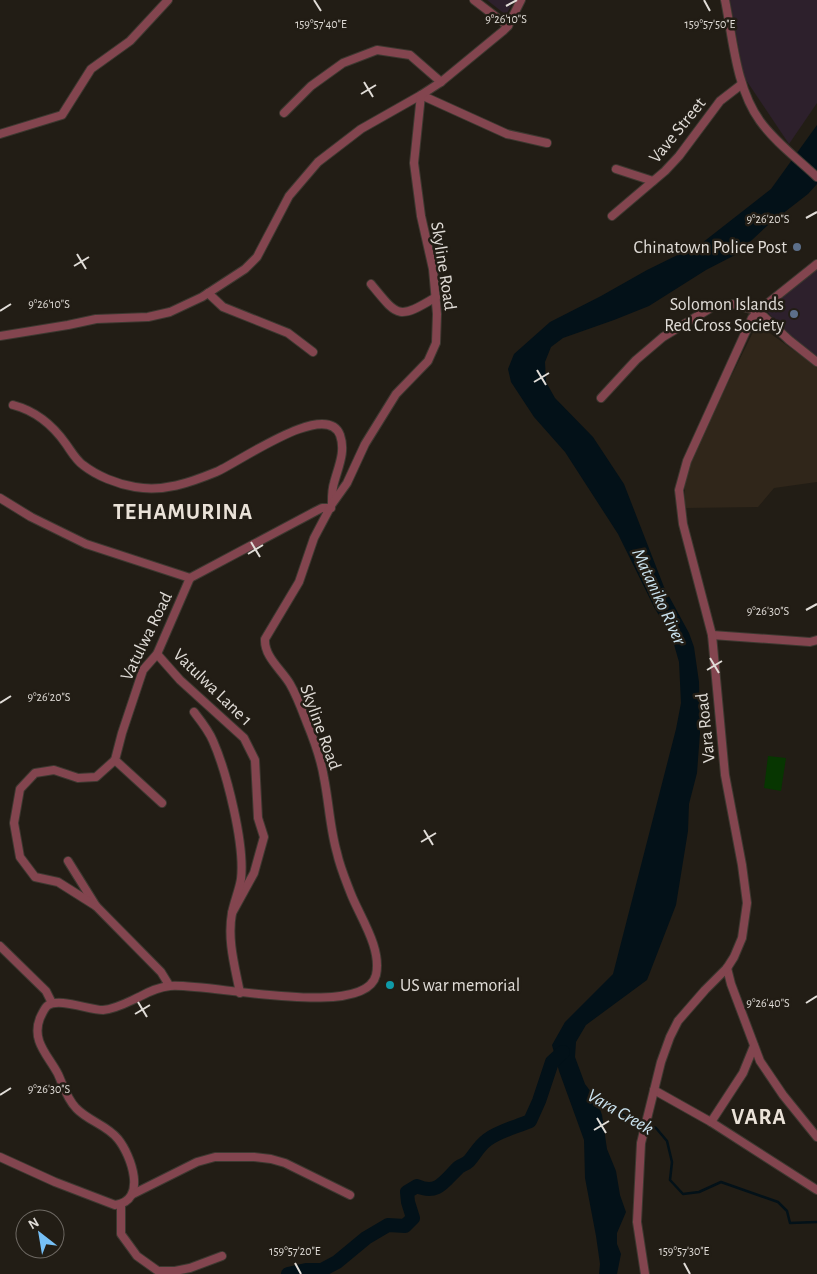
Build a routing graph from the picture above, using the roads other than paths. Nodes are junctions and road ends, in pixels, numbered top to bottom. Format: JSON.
{"nodes":[{"id":1,"x":168,"y":0,"type":"edge"},
{"id":2,"x":474,"y":0,"type":"edge"},
{"id":3,"x":521,"y":0,"type":"edge"},
{"id":4,"x":725,"y":0,"type":"edge"},
{"id":5,"x":508,"y":26,"type":"junction"},
{"id":6,"x":441,"y":82,"type":"junction"},
{"id":7,"x":742,"y":84,"type":"junction"},
{"id":8,"x":421,"y":95,"type":"junction"},
{"id":9,"x":284,"y":113,"type":"dead end"},
{"id":10,"x":0,"y":134,"type":"edge"},
{"id":11,"x":547,"y":143,"type":"dead end"},
{"id":12,"x":616,"y":169,"type":"dead end"},
{"id":13,"x":817,"y":178,"type":"edge"},
{"id":14,"x":653,"y":181,"type":"junction"},
{"id":15,"x":612,"y":216,"type":"dead end"},
{"id":16,"x":817,"y":264,"type":"edge"},
{"id":17,"x":371,"y":284,"type":"dead end"},
{"id":18,"x":208,"y":293,"type":"junction"},
{"id":19,"x":436,"y":297,"type":"junction"},
{"id":20,"x":758,"y":311,"type":"junction"},
{"id":21,"x":0,"y":336,"type":"edge"},
{"id":22,"x":313,"y":352,"type":"dead end"},
{"id":23,"x":817,"y":362,"type":"edge"},
{"id":24,"x":601,"y":398,"type":"dead end"},
{"id":25,"x":12,"y":405,"type":"dead end"},
{"id":26,"x":0,"y":498,"type":"edge"},
{"id":27,"x":331,"y":506,"type":"junction"},
{"id":28,"x":190,"y":578,"type":"junction"},
{"id":29,"x":712,"y":634,"type":"junction"},
{"id":30,"x":817,"y":640,"type":"edge"},
{"id":31,"x":157,"y":654,"type":"junction"},
{"id":32,"x":194,"y":712,"type":"dead end"},
{"id":33,"x":115,"y":760,"type":"junction"},
{"id":34,"x":162,"y":803,"type":"dead end"},
{"id":35,"x":68,"y":861,"type":"dead end"},
{"id":36,"x":96,"y":906,"type":"junction"},
{"id":37,"x":232,"y":913,"type":"junction"},
{"id":38,"x":0,"y":946,"type":"edge"},
{"id":39,"x":727,"y":968,"type":"junction"},
{"id":40,"x":168,"y":986,"type":"junction"},
{"id":41,"x":240,"y":993,"type":"junction"},
{"id":42,"x":52,"y":1003,"type":"junction"},
{"id":43,"x":754,"y":1046,"type":"junction"},
{"id":44,"x":654,"y":1090,"type":"junction"},
{"id":45,"x":711,"y":1122,"type":"junction"},
{"id":46,"x":817,"y":1137,"type":"edge"},
{"id":47,"x":0,"y":1157,"type":"edge"},
{"id":48,"x":817,"y":1190,"type":"edge"},
{"id":49,"x":132,"y":1194,"type":"junction"},
{"id":50,"x":350,"y":1195,"type":"dead end"},
{"id":51,"x":121,"y":1204,"type":"junction"},
{"id":52,"x":222,"y":1256,"type":"dead end"},
{"id":53,"x":645,"y":1274,"type":"edge"}],
"edges":[{"from":1,"to":10,"type":"street"},
{"from":2,"to":5,"type":"street"},
{"from":3,"to":5,"type":"street"},
{"from":4,"to":7,"type":"street"},
{"from":5,"to":6,"type":"street"},
{"from":6,"to":8,"type":"street"},
{"from":6,"to":9,"type":"street"},
{"from":7,"to":13,"type":"street"},
{"from":7,"to":14,"type":"street","name":"Vave Street"},
{"from":8,"to":11,"type":"street"},
{"from":8,"to":18,"type":"street"},
{"from":8,"to":19,"type":"street","name":"Skyline Road"},
{"from":12,"to":14,"type":"street"},
{"from":14,"to":15,"type":"street","name":"Vave Street"},
{"from":16,"to":20,"type":"street","name":"Vara Road"},
{"from":17,"to":19,"type":"street"},
{"from":18,"to":21,"type":"street"},
{"from":18,"to":22,"type":"street"},
{"from":19,"to":27,"type":"street","name":"Skyline Road"},
{"from":20,"to":23,"type":"street"},
{"from":20,"to":24,"type":"street"},
{"from":20,"to":29,"type":"street","name":"Vara Road"},
{"from":25,"to":27,"type":"street"},
{"from":26,"to":28,"type":"street"},
{"from":27,"to":28,"type":"street"},
{"from":27,"to":41,"type":"street","name":"Skyline Road"},
{"from":28,"to":31,"type":"street","name":"Vatulwa Road"},
{"from":29,"to":30,"type":"street"},
{"from":29,"to":39,"type":"street","name":"Vara Road"},
{"from":31,"to":33,"type":"street","name":"Vatulwa Road"},
{"from":31,"to":37,"type":"street","name":"Vatulwa Lane 1"},
{"from":32,"to":37,"type":"street"},
{"from":33,"to":34,"type":"street"},
{"from":33,"to":36,"type":"street"},
{"from":35,"to":36,"type":"street"},
{"from":36,"to":40,"type":"street"},
{"from":37,"to":41,"type":"street"},
{"from":38,"to":42,"type":"street"},
{"from":39,"to":43,"type":"street"},
{"from":39,"to":44,"type":"street","name":"Vara Road"},
{"from":40,"to":41,"type":"street","name":"Skyline Road"},
{"from":40,"to":42,"type":"street","name":"Skyline Road"},
{"from":42,"to":49,"type":"street"},
{"from":43,"to":45,"type":"street"},
{"from":43,"to":46,"type":"street"},
{"from":44,"to":45,"type":"street"},
{"from":44,"to":53,"type":"street","name":"Vara Road"},
{"from":45,"to":48,"type":"street"},
{"from":47,"to":51,"type":"street"},
{"from":49,"to":50,"type":"street"},
{"from":49,"to":51,"type":"street"},
{"from":51,"to":52,"type":"street"}]}
